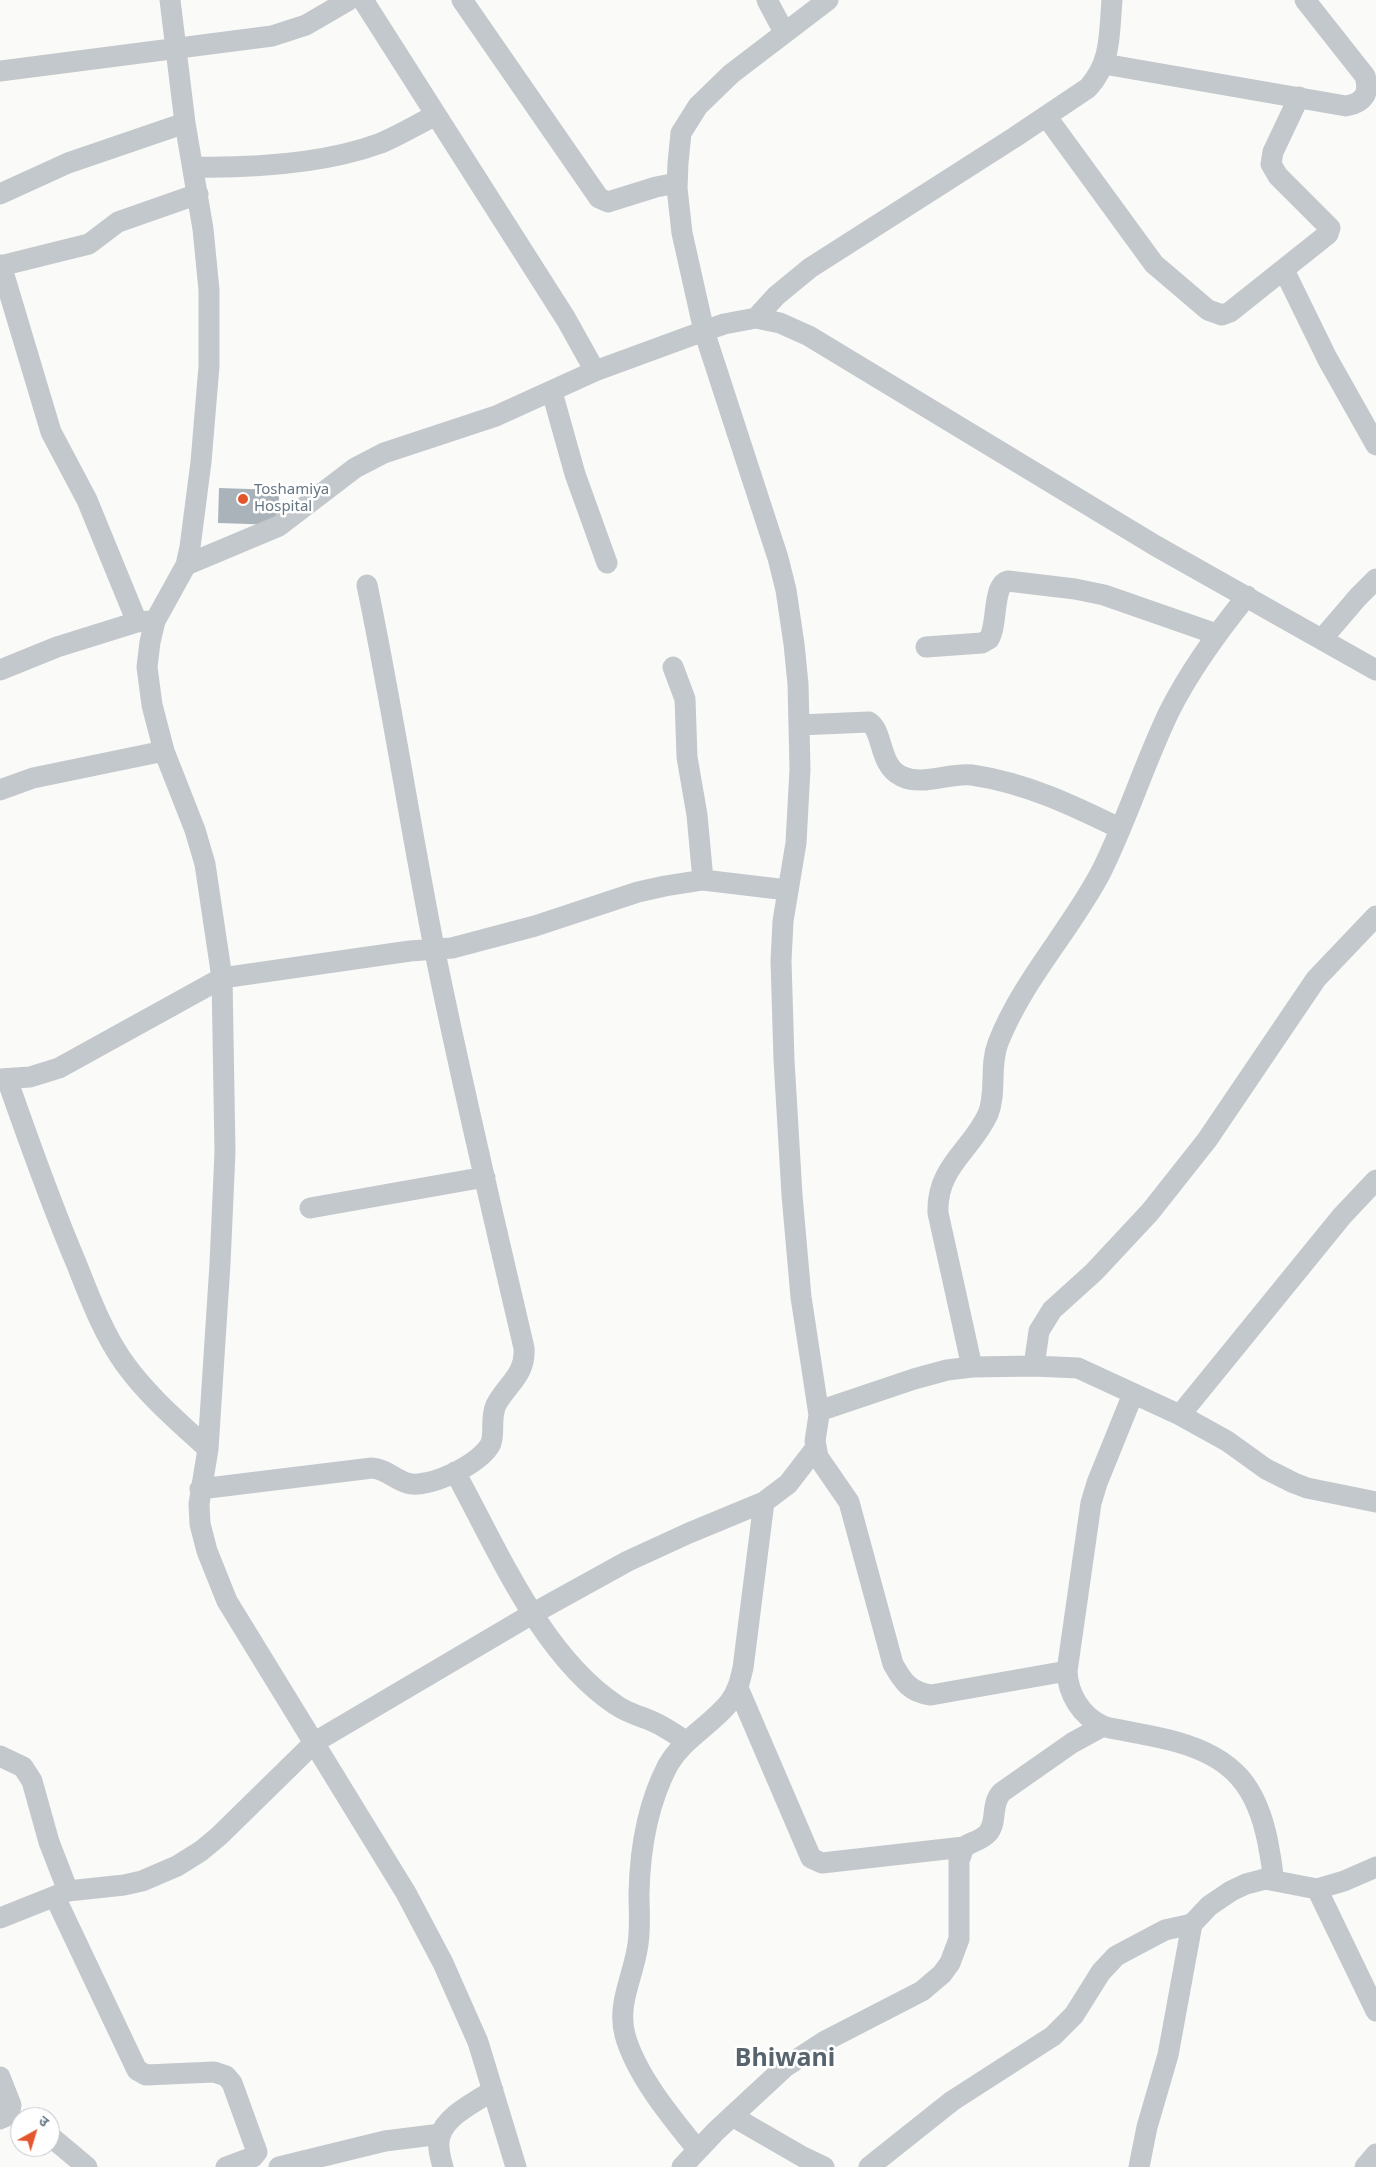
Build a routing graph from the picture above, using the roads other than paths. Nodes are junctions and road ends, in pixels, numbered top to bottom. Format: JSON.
{"nodes":[{"id":1,"x":170,"y":0,"type":"edge"},
{"id":2,"x":349,"y":0,"type":"edge"},
{"id":3,"x":363,"y":0,"type":"edge"},
{"id":4,"x":462,"y":0,"type":"edge"},
{"id":5,"x":766,"y":0,"type":"edge"},
{"id":6,"x":828,"y":0,"type":"edge"},
{"id":7,"x":1112,"y":0,"type":"edge"},
{"id":8,"x":1305,"y":0,"type":"edge"},
{"id":9,"x":784,"y":32,"type":"junction"},
{"id":10,"x":174,"y":47,"type":"junction"},
{"id":11,"x":1104,"y":64,"type":"junction"},
{"id":12,"x":0,"y":71,"type":"edge"},
{"id":13,"x":1299,"y":97,"type":"junction"},
{"id":14,"x":436,"y":115,"type":"junction"},
{"id":15,"x":1046,"y":116,"type":"junction"},
{"id":16,"x":185,"y":123,"type":"junction"},
{"id":17,"x":193,"y":167,"type":"junction"},
{"id":18,"x":677,"y":183,"type":"junction"},
{"id":19,"x":0,"y":194,"type":"edge"},
{"id":20,"x":198,"y":194,"type":"junction"},
{"id":21,"x":0,"y":266,"type":"edge"},
{"id":22,"x":1284,"y":270,"type":"junction"},
{"id":23,"x":756,"y":318,"type":"junction"},
{"id":24,"x":704,"y":331,"type":"junction"},
{"id":25,"x":595,"y":371,"type":"junction"},
{"id":26,"x":552,"y":392,"type":"junction"},
{"id":27,"x":1376,"y":445,"type":"edge"},
{"id":28,"x":607,"y":563,"type":"dead end"},
{"id":29,"x":186,"y":565,"type":"junction"},
{"id":30,"x":1376,"y":579,"type":"edge"},
{"id":31,"x":367,"y":584,"type":"dead end"},
{"id":32,"x":1247,"y":596,"type":"junction"},
{"id":33,"x":146,"y":621,"type":"junction"},
{"id":34,"x":1216,"y":634,"type":"junction"},
{"id":35,"x":1322,"y":639,"type":"junction"},
{"id":36,"x":926,"y":647,"type":"dead end"},
{"id":37,"x":673,"y":667,"type":"dead end"},
{"id":38,"x":0,"y":670,"type":"edge"},
{"id":39,"x":1376,"y":670,"type":"edge"},
{"id":40,"x":799,"y":725,"type":"junction"},
{"id":41,"x":164,"y":751,"type":"junction"},
{"id":42,"x":0,"y":790,"type":"edge"},
{"id":43,"x":1119,"y":828,"type":"junction"},
{"id":44,"x":703,"y":880,"type":"junction"},
{"id":45,"x":786,"y":890,"type":"junction"},
{"id":46,"x":1376,"y":916,"type":"edge"},
{"id":47,"x":435,"y":950,"type":"junction"},
{"id":48,"x":222,"y":978,"type":"junction"},
{"id":49,"x":3,"y":1079,"type":"edge"},
{"id":50,"x":485,"y":1176,"type":"junction"},
{"id":51,"x":1376,"y":1180,"type":"edge"},
{"id":52,"x":310,"y":1208,"type":"dead end"},
{"id":53,"x":1034,"y":1366,"type":"junction"},
{"id":54,"x":972,"y":1367,"type":"junction"},
{"id":55,"x":1133,"y":1394,"type":"junction"},
{"id":56,"x":818,"y":1411,"type":"junction"},
{"id":57,"x":1180,"y":1415,"type":"junction"},
{"id":58,"x":208,"y":1449,"type":"junction"},
{"id":59,"x":816,"y":1449,"type":"junction"},
{"id":60,"x":455,"y":1472,"type":"junction"},
{"id":61,"x":200,"y":1489,"type":"junction"},
{"id":62,"x":764,"y":1502,"type":"junction"},
{"id":63,"x":1376,"y":1502,"type":"edge"},
{"id":64,"x":532,"y":1614,"type":"junction"},
{"id":65,"x":1067,"y":1671,"type":"junction"},
{"id":66,"x":738,"y":1688,"type":"junction"},
{"id":67,"x":1103,"y":1726,"type":"junction"},
{"id":68,"x":314,"y":1742,"type":"junction"},
{"id":69,"x":687,"y":1742,"type":"junction"},
{"id":70,"x":0,"y":1756,"type":"edge"},
{"id":71,"x":964,"y":1847,"type":"junction"},
{"id":72,"x":1376,"y":1867,"type":"edge"},
{"id":73,"x":1273,"y":1880,"type":"junction"},
{"id":74,"x":1317,"y":1889,"type":"junction"},
{"id":75,"x":62,"y":1894,"type":"junction"},
{"id":76,"x":0,"y":1918,"type":"edge"},
{"id":77,"x":1192,"y":1924,"type":"junction"},
{"id":78,"x":1376,"y":2011,"type":"edge"},
{"id":79,"x":0,"y":2077,"type":"edge"},
{"id":80,"x":492,"y":2090,"type":"junction"},
{"id":81,"x":10,"y":2109,"type":"edge"},
{"id":82,"x":732,"y":2116,"type":"junction"},
{"id":83,"x":441,"y":2134,"type":"junction"},
{"id":84,"x":60,"y":2144,"type":"edge"},
{"id":85,"x":697,"y":2149,"type":"junction"},
{"id":86,"x":260,"y":2161,"type":"edge"},
{"id":87,"x":873,"y":2166,"type":"edge"},
{"id":88,"x":87,"y":2167,"type":"edge"},
{"id":89,"x":226,"y":2167,"type":"edge"},
{"id":90,"x":279,"y":2167,"type":"edge"},
{"id":91,"x":443,"y":2167,"type":"edge"},
{"id":92,"x":516,"y":2167,"type":"edge"},
{"id":93,"x":682,"y":2167,"type":"edge"},
{"id":94,"x":824,"y":2167,"type":"edge"},
{"id":95,"x":1139,"y":2167,"type":"edge"}],
"edges":[{"from":1,"to":10,"type":"street"},
{"from":2,"to":10,"type":"street"},
{"from":3,"to":14,"type":"street"},
{"from":4,"to":18,"type":"street"},
{"from":5,"to":9,"type":"street"},
{"from":6,"to":9,"type":"street"},
{"from":7,"to":11,"type":"street"},
{"from":8,"to":13,"type":"street"},
{"from":9,"to":18,"type":"street"},
{"from":10,"to":12,"type":"street"},
{"from":10,"to":16,"type":"street"},
{"from":11,"to":13,"type":"street"},
{"from":11,"to":15,"type":"street"},
{"from":13,"to":22,"type":"street"},
{"from":14,"to":17,"type":"street"},
{"from":14,"to":25,"type":"street"},
{"from":15,"to":22,"type":"street"},
{"from":15,"to":23,"type":"street"},
{"from":16,"to":17,"type":"street"},
{"from":16,"to":19,"type":"street"},
{"from":17,"to":20,"type":"street"},
{"from":18,"to":24,"type":"street"},
{"from":20,"to":21,"type":"street"},
{"from":20,"to":29,"type":"street"},
{"from":21,"to":33,"type":"street"},
{"from":22,"to":27,"type":"street"},
{"from":23,"to":24,"type":"street"},
{"from":23,"to":32,"type":"street"},
{"from":24,"to":25,"type":"street"},
{"from":24,"to":40,"type":"street"},
{"from":25,"to":26,"type":"street"},
{"from":26,"to":28,"type":"street"},
{"from":26,"to":29,"type":"street"},
{"from":29,"to":33,"type":"street"},
{"from":30,"to":35,"type":"street"},
{"from":31,"to":47,"type":"street"},
{"from":32,"to":34,"type":"street"},
{"from":32,"to":35,"type":"street"},
{"from":33,"to":38,"type":"street"},
{"from":33,"to":41,"type":"street"},
{"from":34,"to":36,"type":"street"},
{"from":34,"to":43,"type":"street"},
{"from":35,"to":39,"type":"street"},
{"from":37,"to":44,"type":"street"},
{"from":40,"to":43,"type":"street"},
{"from":40,"to":45,"type":"street"},
{"from":41,"to":42,"type":"street"},
{"from":41,"to":48,"type":"street"},
{"from":43,"to":54,"type":"street"},
{"from":44,"to":45,"type":"street"},
{"from":44,"to":47,"type":"street"},
{"from":45,"to":56,"type":"street"},
{"from":46,"to":53,"type":"street"},
{"from":47,"to":48,"type":"street"},
{"from":47,"to":50,"type":"street"},
{"from":48,"to":49,"type":"street"},
{"from":48,"to":58,"type":"street"},
{"from":49,"to":58,"type":"street"},
{"from":50,"to":52,"type":"street"},
{"from":50,"to":60,"type":"street"},
{"from":51,"to":57,"type":"street"},
{"from":53,"to":54,"type":"street"},
{"from":53,"to":55,"type":"street"},
{"from":54,"to":56,"type":"street"},
{"from":55,"to":57,"type":"street"},
{"from":55,"to":65,"type":"street"},
{"from":56,"to":59,"type":"street"},
{"from":57,"to":63,"type":"street"},
{"from":58,"to":61,"type":"street"},
{"from":59,"to":62,"type":"street"},
{"from":59,"to":65,"type":"street"},
{"from":60,"to":61,"type":"street"},
{"from":60,"to":64,"type":"street"},
{"from":61,"to":68,"type":"street"},
{"from":62,"to":64,"type":"street"},
{"from":62,"to":66,"type":"street"},
{"from":64,"to":68,"type":"street"},
{"from":64,"to":69,"type":"street"},
{"from":65,"to":67,"type":"street"},
{"from":66,"to":69,"type":"street"},
{"from":66,"to":71,"type":"street"},
{"from":67,"to":71,"type":"street"},
{"from":67,"to":73,"type":"street"},
{"from":68,"to":75,"type":"street"},
{"from":68,"to":80,"type":"street"},
{"from":69,"to":85,"type":"street"},
{"from":70,"to":75,"type":"street"},
{"from":71,"to":82,"type":"street"},
{"from":72,"to":74,"type":"street"},
{"from":73,"to":74,"type":"street"},
{"from":73,"to":77,"type":"street"},
{"from":74,"to":78,"type":"street"},
{"from":75,"to":76,"type":"street"},
{"from":75,"to":86,"type":"street"},
{"from":77,"to":87,"type":"street"},
{"from":77,"to":95,"type":"street"},
{"from":79,"to":81,"type":"street"},
{"from":80,"to":83,"type":"street"},
{"from":80,"to":92,"type":"street"},
{"from":82,"to":85,"type":"street"},
{"from":82,"to":94,"type":"street"},
{"from":83,"to":90,"type":"street"},
{"from":83,"to":91,"type":"street"},
{"from":84,"to":88,"type":"street"},
{"from":85,"to":93,"type":"street"},
{"from":86,"to":89,"type":"street"}]}
